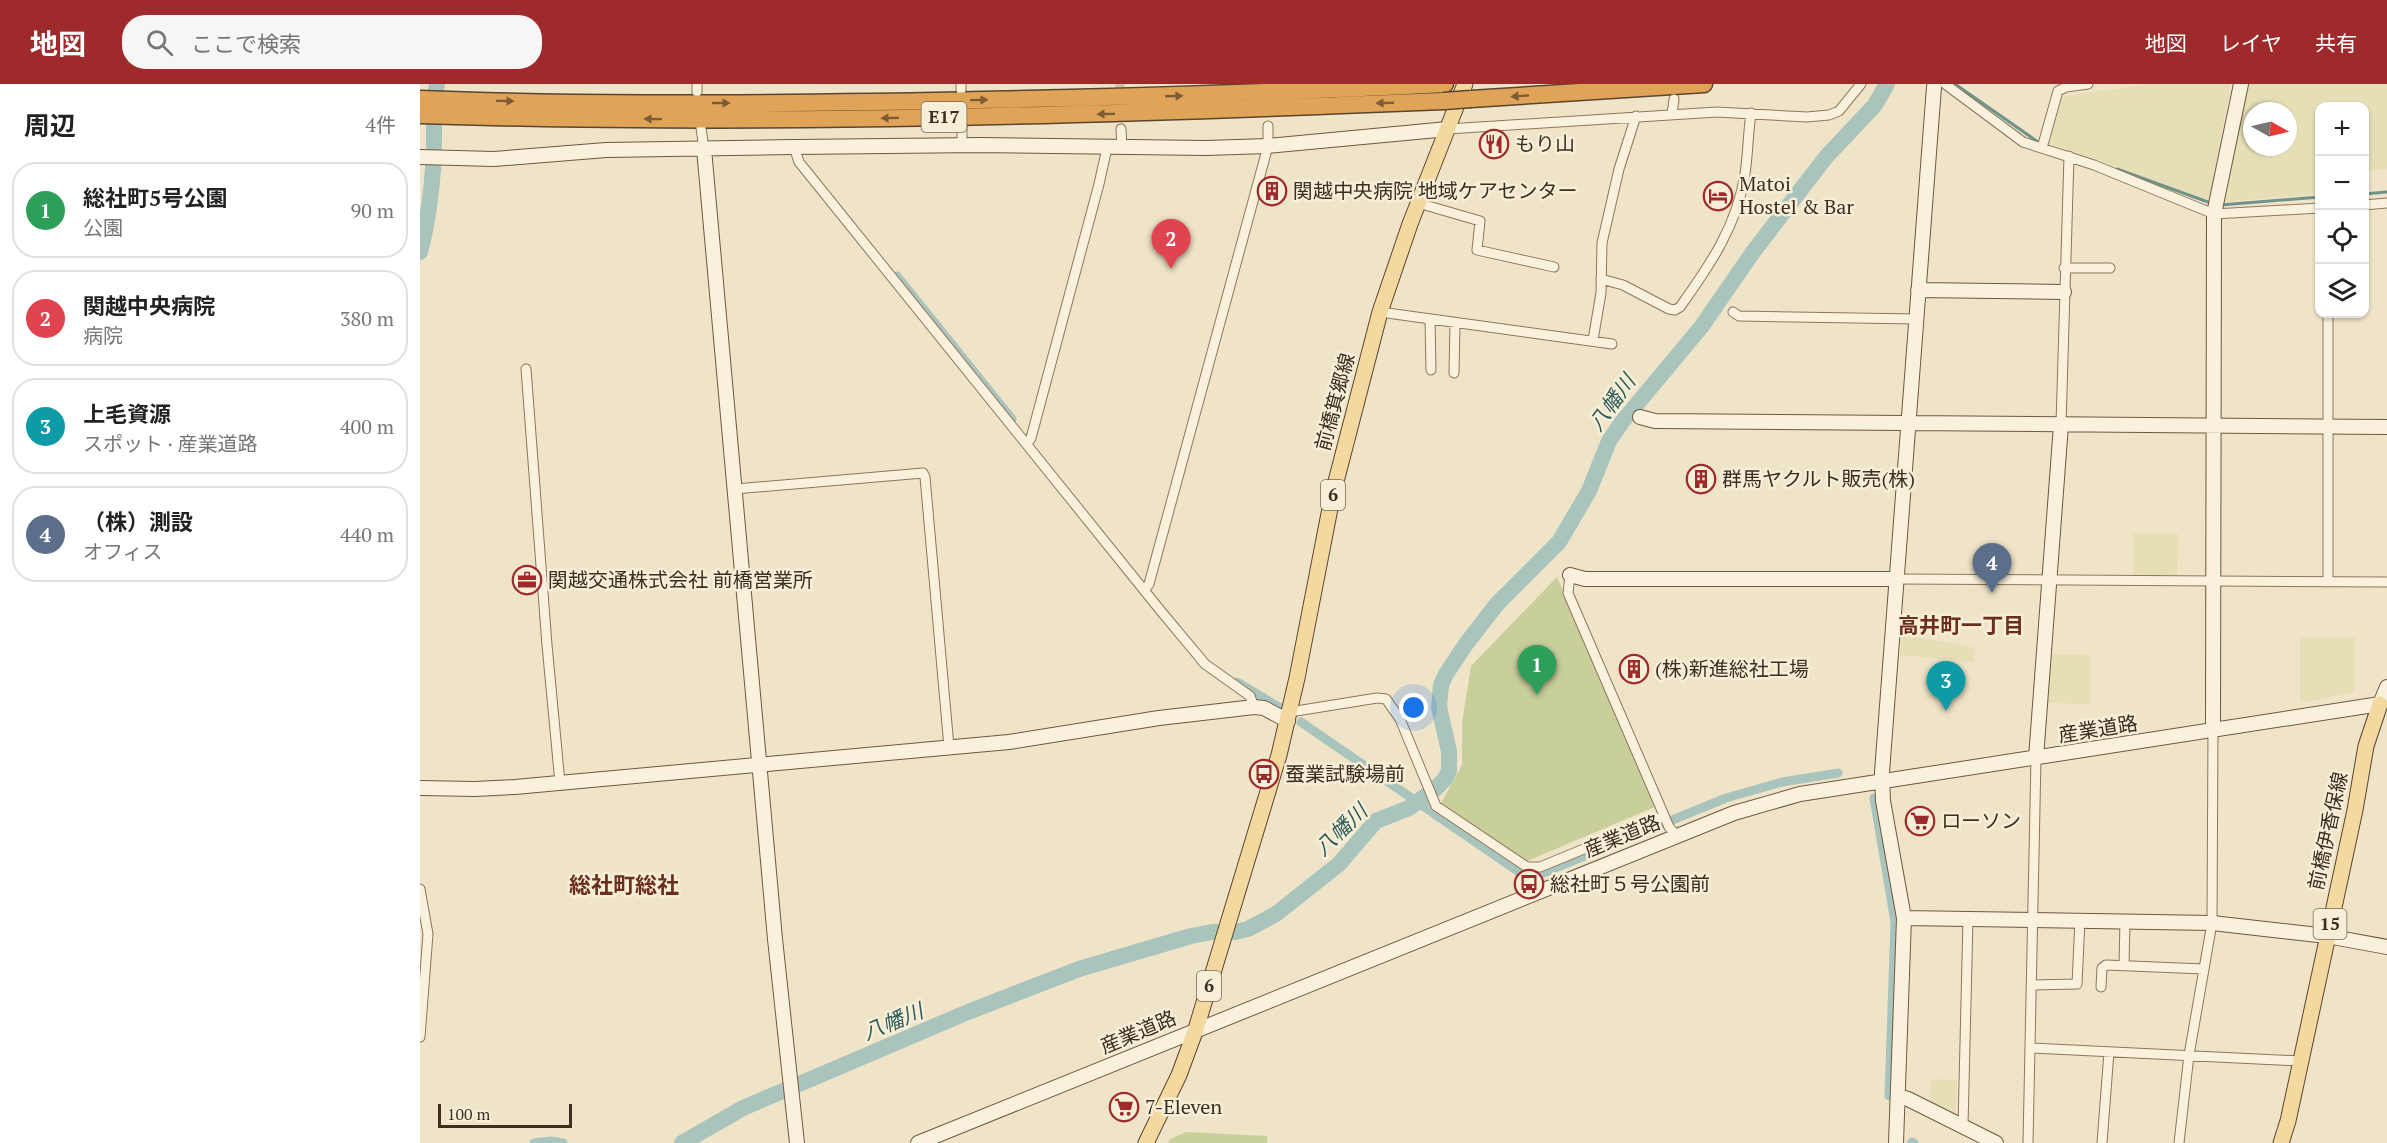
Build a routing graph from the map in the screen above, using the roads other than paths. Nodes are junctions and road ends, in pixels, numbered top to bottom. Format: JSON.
{"nodes":[{"id":1,"x":1704,"y":84,"type":"edge"},
{"id":2,"x":1861,"y":84,"type":"edge"},
{"id":3,"x":2088,"y":84,"type":"edge"},
{"id":4,"x":2241,"y":84,"type":"edge"},
{"id":5,"x":1938,"y":85,"type":"edge"},
{"id":6,"x":2067,"y":85,"type":"edge"},
{"id":7,"x":1444,"y":92,"type":"edge"},
{"id":8,"x":1468,"y":92,"type":"edge"},
{"id":9,"x":420,"y":99,"type":"edge"},
{"id":10,"x":1674,"y":99,"type":"dead end"},
{"id":11,"x":446,"y":108,"type":"junction"},
{"id":12,"x":1751,"y":113,"type":"junction"},
{"id":13,"x":1672,"y":114,"type":"junction"},
{"id":14,"x":420,"y":115,"type":"edge"},
{"id":15,"x":1636,"y":116,"type":"junction"},
{"id":16,"x":962,"y":126,"type":"dead end"},
{"id":17,"x":1268,"y":126,"type":"dead end"},
{"id":18,"x":701,"y":128,"type":"dead end"},
{"id":19,"x":1121,"y":129,"type":"tunnel mouth"},
{"id":20,"x":1448,"y":129,"type":"junction"},
{"id":21,"x":962,"y":146,"type":"junction"},
{"id":22,"x":1268,"y":146,"type":"junction"},
{"id":23,"x":794,"y":147,"type":"junction"},
{"id":24,"x":1107,"y":148,"type":"junction"},
{"id":25,"x":1122,"y":148,"type":"junction"},
{"id":26,"x":2042,"y":148,"type":"junction"},
{"id":27,"x":704,"y":149,"type":"junction"},
{"id":28,"x":2069,"y":156,"type":"junction"},
{"id":29,"x":420,"y":157,"type":"edge"},
{"id":30,"x":1418,"y":203,"type":"junction"},
{"id":31,"x":2387,"y":203,"type":"edge"},
{"id":32,"x":2369,"y":205,"type":"edge"},
{"id":33,"x":2315,"y":208,"type":"edge"},
{"id":34,"x":2214,"y":214,"type":"junction"},
{"id":35,"x":1554,"y":267,"type":"dead end"},
{"id":36,"x":2064,"y":268,"type":"junction"},
{"id":37,"x":2110,"y":268,"type":"dead end"},
{"id":38,"x":1601,"y":279,"type":"junction"},
{"id":39,"x":1918,"y":290,"type":"junction"},
{"id":40,"x":2064,"y":292,"type":"junction"},
{"id":41,"x":1380,"y":312,"type":"junction"},
{"id":42,"x":1733,"y":312,"type":"dead end"},
{"id":43,"x":2328,"y":318,"type":"edge"},
{"id":44,"x":1916,"y":319,"type":"junction"},
{"id":45,"x":1430,"y":320,"type":"junction"},
{"id":46,"x":1455,"y":323,"type":"junction"},
{"id":47,"x":1593,"y":340,"type":"junction"},
{"id":48,"x":1612,"y":344,"type":"dead end"},
{"id":49,"x":526,"y":369,"type":"dead end"},
{"id":50,"x":1431,"y":370,"type":"dead end"},
{"id":51,"x":1454,"y":374,"type":"dead end"},
{"id":52,"x":1640,"y":417,"type":"dead end"},
{"id":53,"x":1908,"y":424,"type":"junction"},
{"id":54,"x":2061,"y":425,"type":"junction"},
{"id":55,"x":2214,"y":426,"type":"junction"},
{"id":56,"x":2327,"y":427,"type":"junction"},
{"id":57,"x":2387,"y":427,"type":"edge"},
{"id":58,"x":1027,"y":444,"type":"junction"},
{"id":59,"x":735,"y":489,"type":"junction"},
{"id":60,"x":1570,"y":575,"type":"joint"},
{"id":61,"x":1896,"y":579,"type":"junction"},
{"id":62,"x":2050,"y":580,"type":"junction"},
{"id":63,"x":2213,"y":582,"type":"junction"},
{"id":64,"x":2328,"y":582,"type":"junction"},
{"id":65,"x":2387,"y":582,"type":"edge"},
{"id":66,"x":1144,"y":590,"type":"junction"},
{"id":67,"x":2387,"y":687,"type":"edge"},
{"id":68,"x":2384,"y":705,"type":"edge"},
{"id":69,"x":1254,"y":707,"type":"junction"},
{"id":70,"x":1289,"y":717,"type":"junction"},
{"id":71,"x":2213,"y":730,"type":"junction"},
{"id":72,"x":949,"y":747,"type":"junction"},
{"id":73,"x":2036,"y":758,"type":"junction"},
{"id":74,"x":759,"y":765,"type":"junction"},
{"id":75,"x":1882,"y":782,"type":"junction"},
{"id":76,"x":560,"y":783,"type":"junction"},
{"id":77,"x":420,"y":788,"type":"edge"},
{"id":78,"x":1664,"y":816,"type":"junction"},
{"id":79,"x":1676,"y":835,"type":"junction"},
{"id":80,"x":420,"y":889,"type":"edge"},
{"id":81,"x":1904,"y":918,"type":"junction"},
{"id":82,"x":1968,"y":919,"type":"junction"},
{"id":83,"x":2032,"y":919,"type":"junction"},
{"id":84,"x":2080,"y":920,"type":"junction"},
{"id":85,"x":2125,"y":921,"type":"junction"},
{"id":86,"x":2212,"y":923,"type":"junction"},
{"id":87,"x":2327,"y":936,"type":"junction"},
{"id":88,"x":2387,"y":947,"type":"edge"},
{"id":89,"x":2124,"y":965,"type":"junction"},
{"id":90,"x":2204,"y":969,"type":"junction"},
{"id":91,"x":2031,"y":985,"type":"junction"},
{"id":92,"x":2101,"y":987,"type":"dead end"},
{"id":93,"x":1196,"y":1029,"type":"junction"},
{"id":94,"x":420,"y":1037,"type":"edge"},
{"id":95,"x":2030,"y":1048,"type":"junction"},
{"id":96,"x":2109,"y":1052,"type":"junction"},
{"id":97,"x":2189,"y":1055,"type":"junction"},
{"id":98,"x":2300,"y":1061,"type":"junction"},
{"id":99,"x":1898,"y":1096,"type":"junction"},
{"id":100,"x":1963,"y":1126,"type":"junction"},
{"id":101,"x":797,"y":1143,"type":"edge"},
{"id":102,"x":918,"y":1143,"type":"edge"},
{"id":103,"x":1146,"y":1143,"type":"edge"},
{"id":104,"x":1896,"y":1143,"type":"edge"},
{"id":105,"x":1996,"y":1143,"type":"edge"},
{"id":106,"x":2028,"y":1143,"type":"edge"},
{"id":107,"x":2102,"y":1143,"type":"edge"},
{"id":108,"x":2179,"y":1143,"type":"edge"},
{"id":109,"x":2281,"y":1143,"type":"edge"}],
"edges":[{"from":1,"to":8,"type":"highway","one_way":true},
{"from":2,"to":12,"type":"street"},
{"from":3,"to":6,"type":"street"},
{"from":4,"to":34,"type":"street"},
{"from":5,"to":26,"type":"street"},
{"from":5,"to":39,"type":"street"},
{"from":6,"to":26,"type":"street"},
{"from":7,"to":8,"type":"highway","bridge":true},
{"from":7,"to":11,"type":"highway","number":"E17"},
{"from":8,"to":20,"type":"main road","name":"前橋箕郷線","number":"6"},
{"from":9,"to":11,"type":"highway","number":"E17"},
{"from":10,"to":13,"type":"street"},
{"from":11,"to":14,"type":"highway","number":"E17"},
{"from":12,"to":13,"type":"street"},
{"from":12,"to":38,"type":"street"},
{"from":13,"to":15,"type":"street"},
{"from":15,"to":20,"type":"street"},
{"from":15,"to":38,"type":"street"},
{"from":16,"to":21,"type":"street"},
{"from":17,"to":22,"type":"street"},
{"from":18,"to":27,"type":"street"},
{"from":19,"to":25,"type":"street"},
{"from":20,"to":22,"type":"street"},
{"from":20,"to":30,"type":"main road","name":"前橋箕郷線","number":"6"},
{"from":21,"to":23,"type":"street"},
{"from":21,"to":24,"type":"street"},
{"from":22,"to":25,"type":"street"},
{"from":22,"to":66,"type":"street"},
{"from":23,"to":27,"type":"street"},
{"from":23,"to":58,"type":"street"},
{"from":24,"to":25,"type":"street"},
{"from":24,"to":58,"type":"street"},
{"from":26,"to":28,"type":"street"},
{"from":27,"to":29,"type":"street"},
{"from":27,"to":59,"type":"street"},
{"from":28,"to":34,"type":"street"},
{"from":28,"to":36,"type":"street"},
{"from":30,"to":35,"type":"street"},
{"from":30,"to":41,"type":"main road","name":"前橋箕郷線","number":"6"},
{"from":31,"to":32,"type":"street"},
{"from":33,"to":34,"type":"street"},
{"from":34,"to":55,"type":"street"},
{"from":36,"to":37,"type":"street"},
{"from":36,"to":40,"type":"street"},
{"from":38,"to":47,"type":"street"},
{"from":39,"to":40,"type":"street"},
{"from":39,"to":44,"type":"street"},
{"from":40,"to":54,"type":"street"},
{"from":41,"to":45,"type":"street"},
{"from":41,"to":70,"type":"main road","name":"前橋箕郷線","number":"6"},
{"from":42,"to":44,"type":"street"},
{"from":43,"to":56,"type":"street"},
{"from":44,"to":53,"type":"street"},
{"from":45,"to":46,"type":"street"},
{"from":45,"to":50,"type":"street"},
{"from":46,"to":47,"type":"street"},
{"from":46,"to":51,"type":"street"},
{"from":47,"to":48,"type":"street"},
{"from":49,"to":76,"type":"street"},
{"from":52,"to":53,"type":"street"},
{"from":53,"to":54,"type":"street"},
{"from":53,"to":61,"type":"street"},
{"from":54,"to":55,"type":"street"},
{"from":54,"to":62,"type":"street"},
{"from":55,"to":56,"type":"street"},
{"from":55,"to":63,"type":"street"},
{"from":56,"to":57,"type":"street"},
{"from":56,"to":64,"type":"street"},
{"from":58,"to":66,"type":"street"},
{"from":59,"to":72,"type":"street"},
{"from":59,"to":74,"type":"street"},
{"from":60,"to":61,"type":"street"},
{"from":60,"to":78,"type":"street"},
{"from":61,"to":62,"type":"street"},
{"from":61,"to":75,"type":"street"},
{"from":62,"to":63,"type":"street"},
{"from":62,"to":73,"type":"street"},
{"from":63,"to":64,"type":"street"},
{"from":63,"to":71,"type":"street"},
{"from":64,"to":65,"type":"street"},
{"from":66,"to":69,"type":"street"},
{"from":67,"to":68,"type":"street"},
{"from":68,"to":71,"type":"street","name":"産業道路"},
{"from":68,"to":87,"type":"main road","name":"前橋伊香保線","number":"15"},
{"from":69,"to":70,"type":"street"},
{"from":69,"to":72,"type":"street"},
{"from":70,"to":78,"type":"street"},
{"from":70,"to":93,"type":"main road","name":"前橋箕郷線","number":"6"},
{"from":71,"to":73,"type":"street","name":"産業道路"},
{"from":71,"to":86,"type":"street"},
{"from":72,"to":74,"type":"street"},
{"from":73,"to":75,"type":"street","name":"産業道路"},
{"from":73,"to":83,"type":"street"},
{"from":74,"to":76,"type":"street"},
{"from":74,"to":101,"type":"street"},
{"from":75,"to":79,"type":"street","name":"産業道路"},
{"from":75,"to":81,"type":"street"},
{"from":76,"to":77,"type":"street"},
{"from":78,"to":79,"type":"street"},
{"from":79,"to":93,"type":"street","name":"産業道路"},
{"from":80,"to":94,"type":"street"},
{"from":81,"to":82,"type":"street"},
{"from":81,"to":99,"type":"street"},
{"from":82,"to":83,"type":"street"},
{"from":82,"to":100,"type":"street"},
{"from":83,"to":84,"type":"street"},
{"from":83,"to":91,"type":"street"},
{"from":84,"to":85,"type":"street"},
{"from":84,"to":91,"type":"street"},
{"from":85,"to":86,"type":"street"},
{"from":85,"to":89,"type":"street"},
{"from":86,"to":87,"type":"street"},
{"from":86,"to":90,"type":"street"},
{"from":87,"to":88,"type":"street"},
{"from":87,"to":98,"type":"main road","name":"前橋伊香保線","number":"15"},
{"from":89,"to":90,"type":"street"},
{"from":89,"to":92,"type":"street"},
{"from":90,"to":97,"type":"street"},
{"from":91,"to":95,"type":"street"},
{"from":93,"to":102,"type":"street","name":"産業道路"},
{"from":93,"to":103,"type":"main road","number":"6"},
{"from":95,"to":96,"type":"street"},
{"from":95,"to":106,"type":"street"},
{"from":96,"to":97,"type":"street"},
{"from":96,"to":107,"type":"street"},
{"from":97,"to":98,"type":"street"},
{"from":97,"to":108,"type":"street"},
{"from":98,"to":109,"type":"main road","name":"前橋伊香保線","number":"15"},
{"from":99,"to":100,"type":"street"},
{"from":99,"to":104,"type":"street"},
{"from":100,"to":105,"type":"street"}]}
